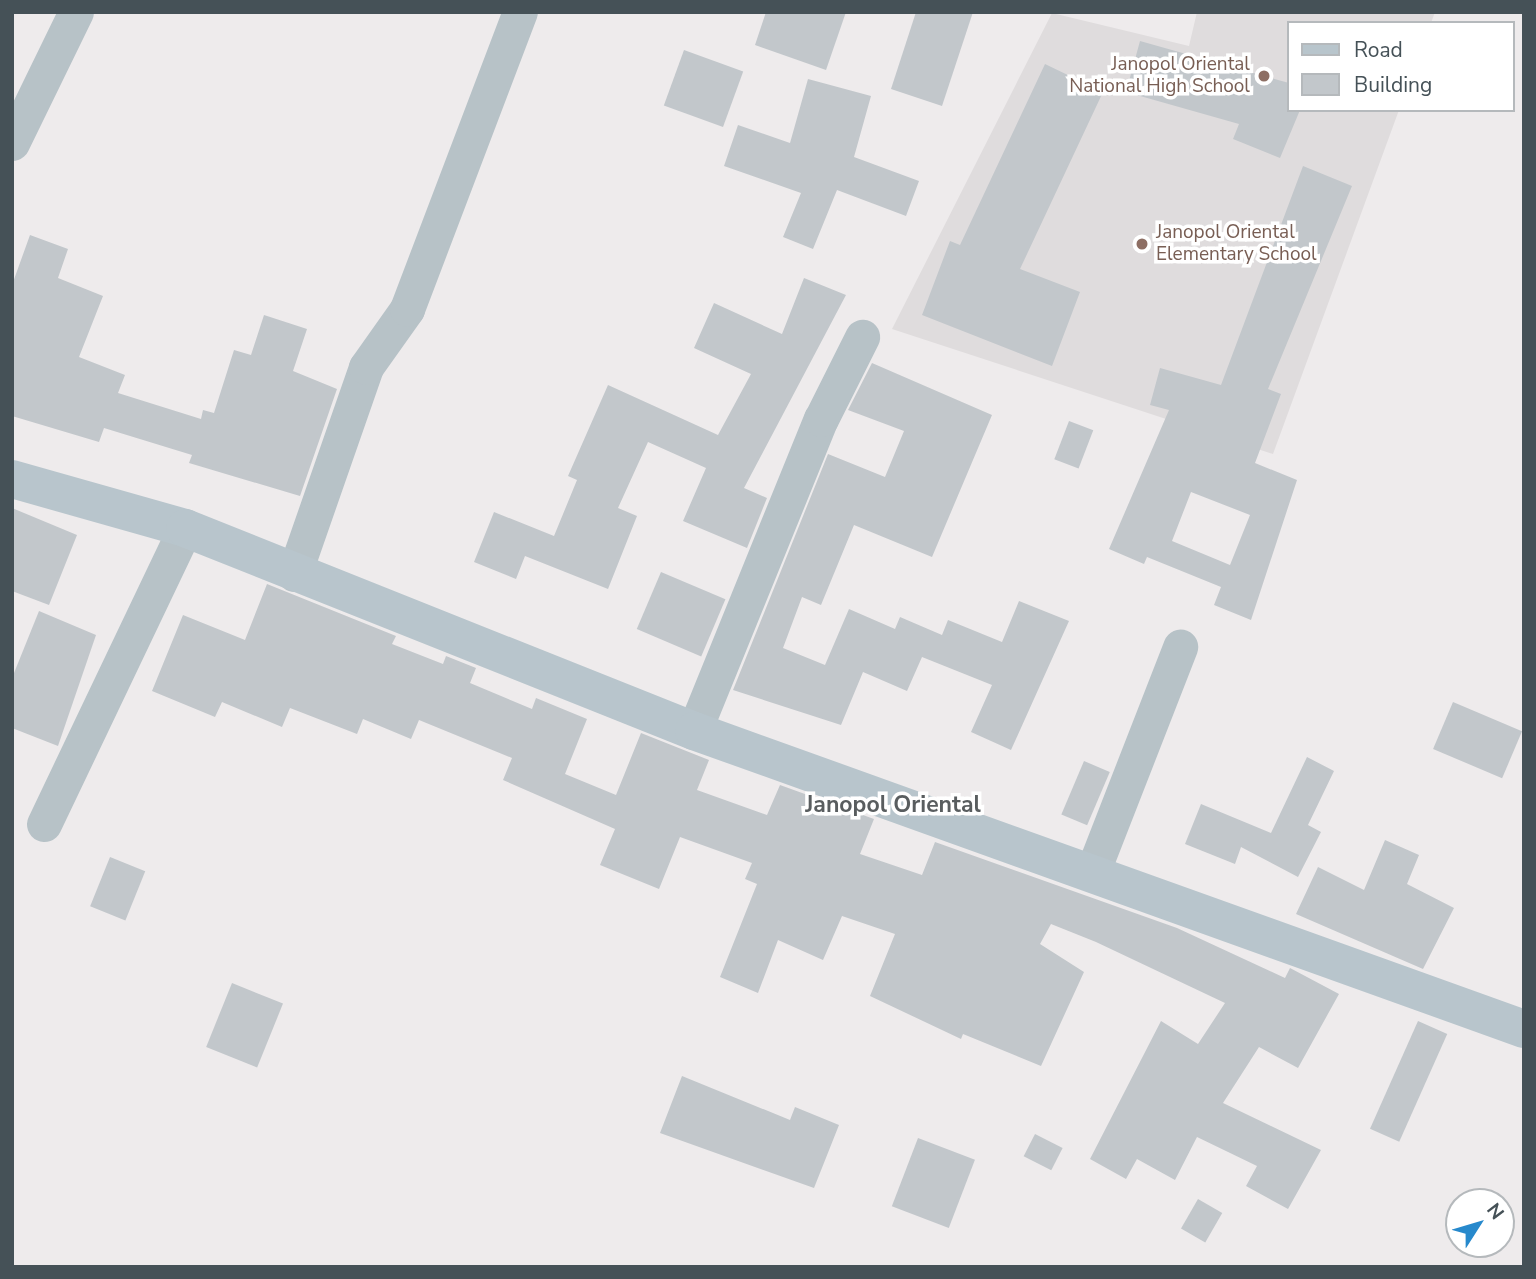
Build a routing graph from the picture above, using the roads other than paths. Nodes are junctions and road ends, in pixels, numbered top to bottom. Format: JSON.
{"nodes":[{"id":1,"x":76,"y":12,"type":"edge"},
{"id":2,"x":520,"y":12,"type":"edge"},
{"id":3,"x":12,"y":143,"type":"edge"},
{"id":4,"x":862,"y":337,"type":"dead end"},
{"id":5,"x":12,"y":480,"type":"edge"},
{"id":6,"x":185,"y":528,"type":"junction"},
{"id":7,"x":294,"y":574,"type":"junction"},
{"id":8,"x":1180,"y":647,"type":"dead end"},
{"id":9,"x":694,"y":731,"type":"junction"},
{"id":10,"x":44,"y":824,"type":"dead end"},
{"id":11,"x":1092,"y":873,"type":"junction"},
{"id":12,"x":1524,"y":1029,"type":"edge"}],
"edges":[{"from":1,"to":3,"type":"street"},
{"from":2,"to":7,"type":"street"},
{"from":4,"to":9,"type":"street"},
{"from":5,"to":6,"type":"street"},
{"from":6,"to":7,"type":"street"},
{"from":6,"to":10,"type":"street"},
{"from":7,"to":9,"type":"street"},
{"from":8,"to":11,"type":"street"},
{"from":9,"to":11,"type":"street"},
{"from":11,"to":12,"type":"street"}]}
